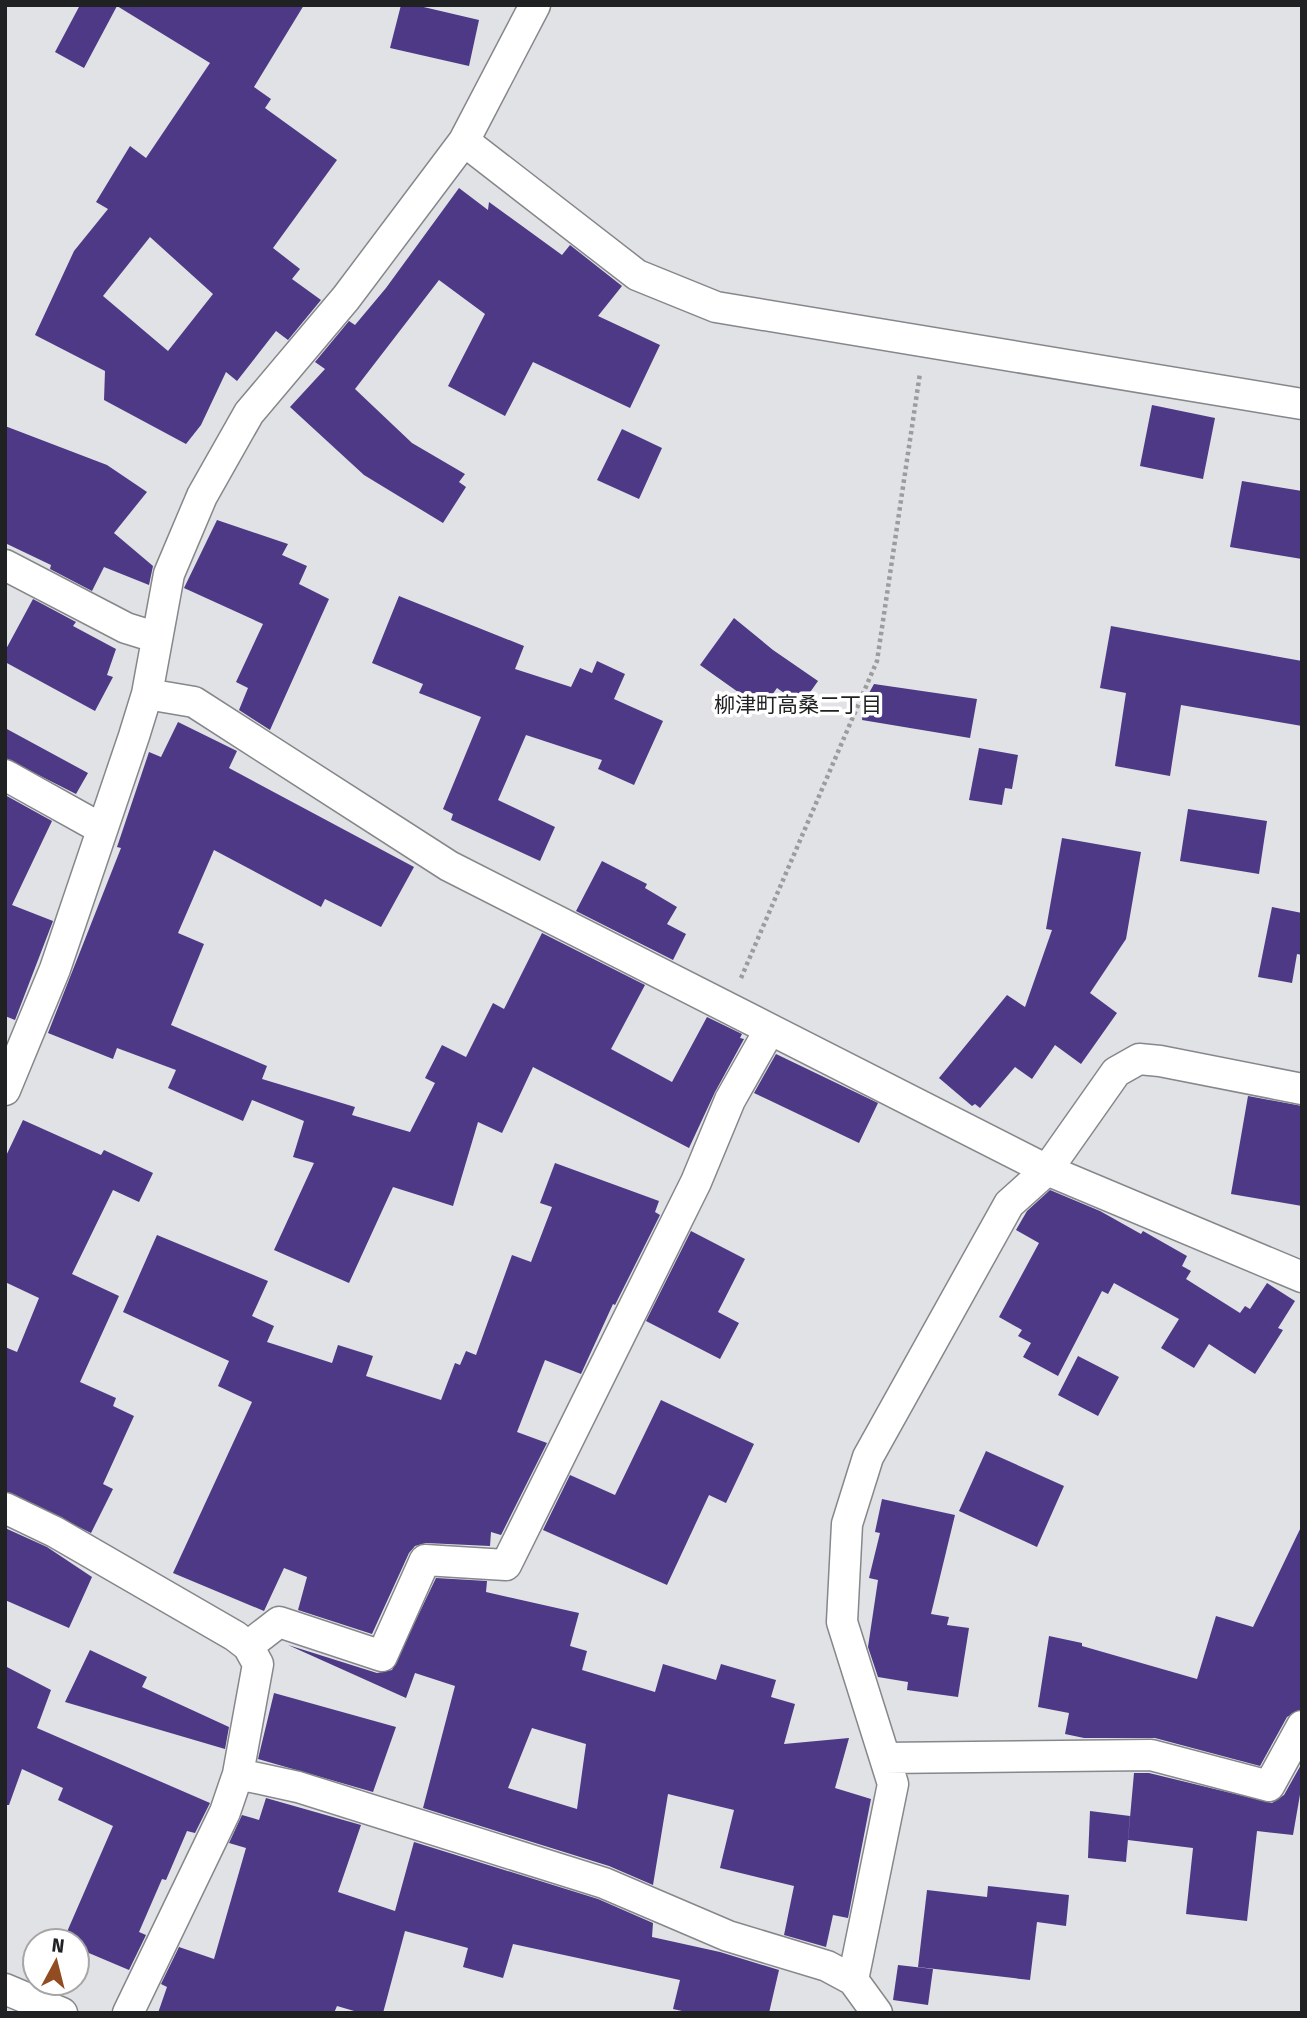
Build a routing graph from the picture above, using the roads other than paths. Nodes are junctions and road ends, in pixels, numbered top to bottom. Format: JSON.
{"nodes":[{"id":1,"x":535,"y":5,"type":"edge"},
{"id":2,"x":464,"y":141,"type":"junction"},
{"id":3,"x":1302,"y":404,"type":"edge"},
{"id":4,"x":5,"y":565,"type":"edge"},
{"id":5,"x":155,"y":637,"type":"junction"},
{"id":6,"x":147,"y":694,"type":"junction"},
{"id":7,"x":5,"y":775,"type":"edge"},
{"id":8,"x":102,"y":829,"type":"junction"},
{"id":9,"x":769,"y":1031,"type":"junction"},
{"id":10,"x":1302,"y":1089,"type":"edge"},
{"id":11,"x":5,"y":1090,"type":"edge"},
{"id":12,"x":1047,"y":1170,"type":"junction"},
{"id":13,"x":1302,"y":1277,"type":"edge"},
{"id":14,"x":5,"y":1508,"type":"edge"},
{"id":15,"x":248,"y":1646,"type":"junction"},
{"id":16,"x":1302,"y":1726,"type":"edge"},
{"id":17,"x":885,"y":1758,"type":"junction"},
{"id":18,"x":238,"y":1774,"type":"junction"},
{"id":19,"x":853,"y":1980,"type":"junction"},
{"id":20,"x":5,"y":1989,"type":"edge"},
{"id":21,"x":5,"y":2004,"type":"edge"},
{"id":22,"x":22,"y":2013,"type":"edge"},
{"id":23,"x":62,"y":2013,"type":"edge"},
{"id":24,"x":128,"y":2013,"type":"edge"},
{"id":25,"x":877,"y":2013,"type":"edge"}],
"edges":[{"from":1,"to":2,"type":"street"},
{"from":2,"to":3,"type":"street"},
{"from":2,"to":5,"type":"street"},
{"from":4,"to":5,"type":"street"},
{"from":5,"to":6,"type":"street"},
{"from":6,"to":8,"type":"street"},
{"from":6,"to":9,"type":"street"},
{"from":7,"to":8,"type":"street"},
{"from":8,"to":11,"type":"street"},
{"from":9,"to":12,"type":"street"},
{"from":9,"to":15,"type":"street"},
{"from":10,"to":12,"type":"street"},
{"from":12,"to":13,"type":"street"},
{"from":12,"to":17,"type":"street"},
{"from":14,"to":15,"type":"street"},
{"from":15,"to":18,"type":"street"},
{"from":16,"to":17,"type":"street"},
{"from":17,"to":19,"type":"street"},
{"from":18,"to":19,"type":"street"},
{"from":18,"to":24,"type":"street"},
{"from":19,"to":25,"type":"street"},
{"from":20,"to":23,"type":"street"},
{"from":21,"to":22,"type":"street"}]}
